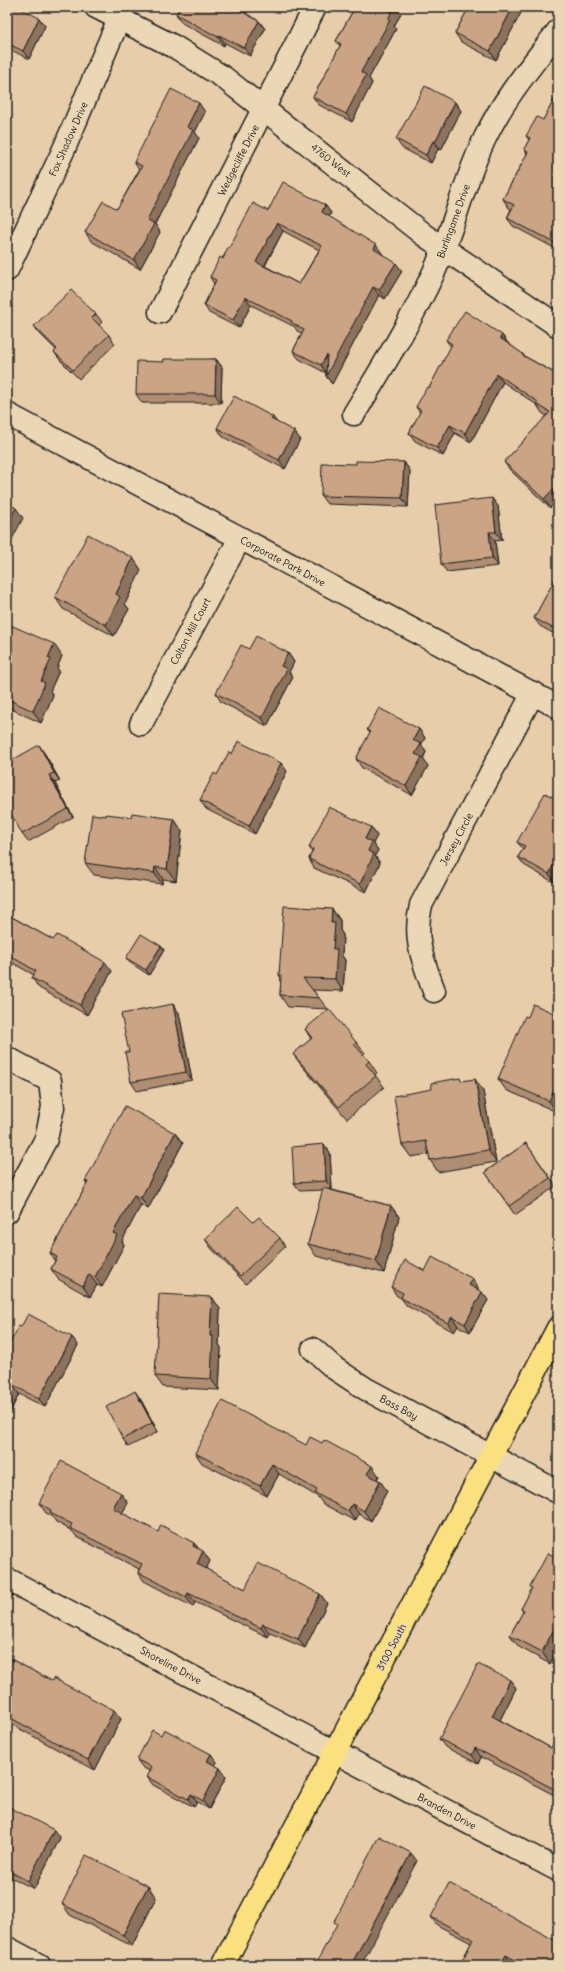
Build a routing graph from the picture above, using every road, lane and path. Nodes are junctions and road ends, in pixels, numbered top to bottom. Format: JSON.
{"nodes":[{"id":1,"x":96,"y":7,"type":"edge"},
{"id":2,"x":315,"y":7,"type":"edge"},
{"id":3,"x":121,"y":13,"type":"edge"},
{"id":4,"x":558,"y":31,"type":"edge"},
{"id":5,"x":264,"y":108,"type":"junction"},
{"id":6,"x":444,"y":249,"type":"junction"},
{"id":7,"x":7,"y":270,"type":"edge"},
{"id":8,"x":160,"y":312,"type":"dead end"},
{"id":9,"x":558,"y":326,"type":"edge"},
{"id":10,"x":7,"y":414,"type":"edge"},
{"id":11,"x":354,"y":414,"type":"dead end"},
{"id":12,"x":240,"y":538,"type":"junction"},
{"id":13,"x":533,"y":694,"type":"junction"},
{"id":14,"x":558,"y":707,"type":"edge"},
{"id":15,"x":141,"y":724,"type":"dead end"},
{"id":16,"x":434,"y":991,"type":"dead end"},
{"id":17,"x":7,"y":1058,"type":"edge"},
{"id":18,"x":7,"y":1212,"type":"edge"},
{"id":19,"x":558,"y":1328,"type":"edge"},
{"id":20,"x":313,"y":1349,"type":"dead end"},
{"id":21,"x":491,"y":1456,"type":"junction"},
{"id":22,"x":558,"y":1492,"type":"edge"},
{"id":23,"x":7,"y":1579,"type":"edge"},
{"id":24,"x":335,"y":1752,"type":"junction"},
{"id":25,"x":558,"y":1870,"type":"edge"},
{"id":26,"x":7,"y":1948,"type":"edge"},
{"id":27,"x":39,"y":1965,"type":"edge"},
{"id":28,"x":222,"y":1965,"type":"edge"}],
"edges":[{"from":1,"to":3,"type":"street","name":"4760 West"},
{"from":2,"to":5,"type":"street","name":"Wedgecliffe Drive"},
{"from":3,"to":5,"type":"street","name":"4760 West"},
{"from":3,"to":7,"type":"street","name":"Fox Shadow Drive"},
{"from":4,"to":6,"type":"street","name":"Burlingame Drive"},
{"from":5,"to":6,"type":"street","name":"4760 West"},
{"from":5,"to":8,"type":"street","name":"Wedgecliffe Drive"},
{"from":6,"to":9,"type":"street","name":"4760 West"},
{"from":6,"to":11,"type":"street","name":"Burlingame Drive"},
{"from":10,"to":12,"type":"street","name":"Corporate Park Drive"},
{"from":12,"to":13,"type":"street","name":"Corporate Park Drive"},
{"from":12,"to":15,"type":"street","name":"Colton Mill Court"},
{"from":13,"to":14,"type":"street","name":"Corporate Park Drive"},
{"from":13,"to":16,"type":"street","name":"Jersey Circle"},
{"from":17,"to":18,"type":"street"},
{"from":19,"to":21,"type":"main road","name":"3100 South"},
{"from":20,"to":21,"type":"street","name":"Bass Bay"},
{"from":21,"to":22,"type":"street","name":"Bass Bay"},
{"from":21,"to":24,"type":"main road","name":"3100 South"},
{"from":23,"to":24,"type":"street","name":"Shoreline Drive"},
{"from":24,"to":25,"type":"street","name":"Branden Drive"},
{"from":24,"to":28,"type":"main road","name":"3100 South"},
{"from":26,"to":27,"type":"street"}]}
